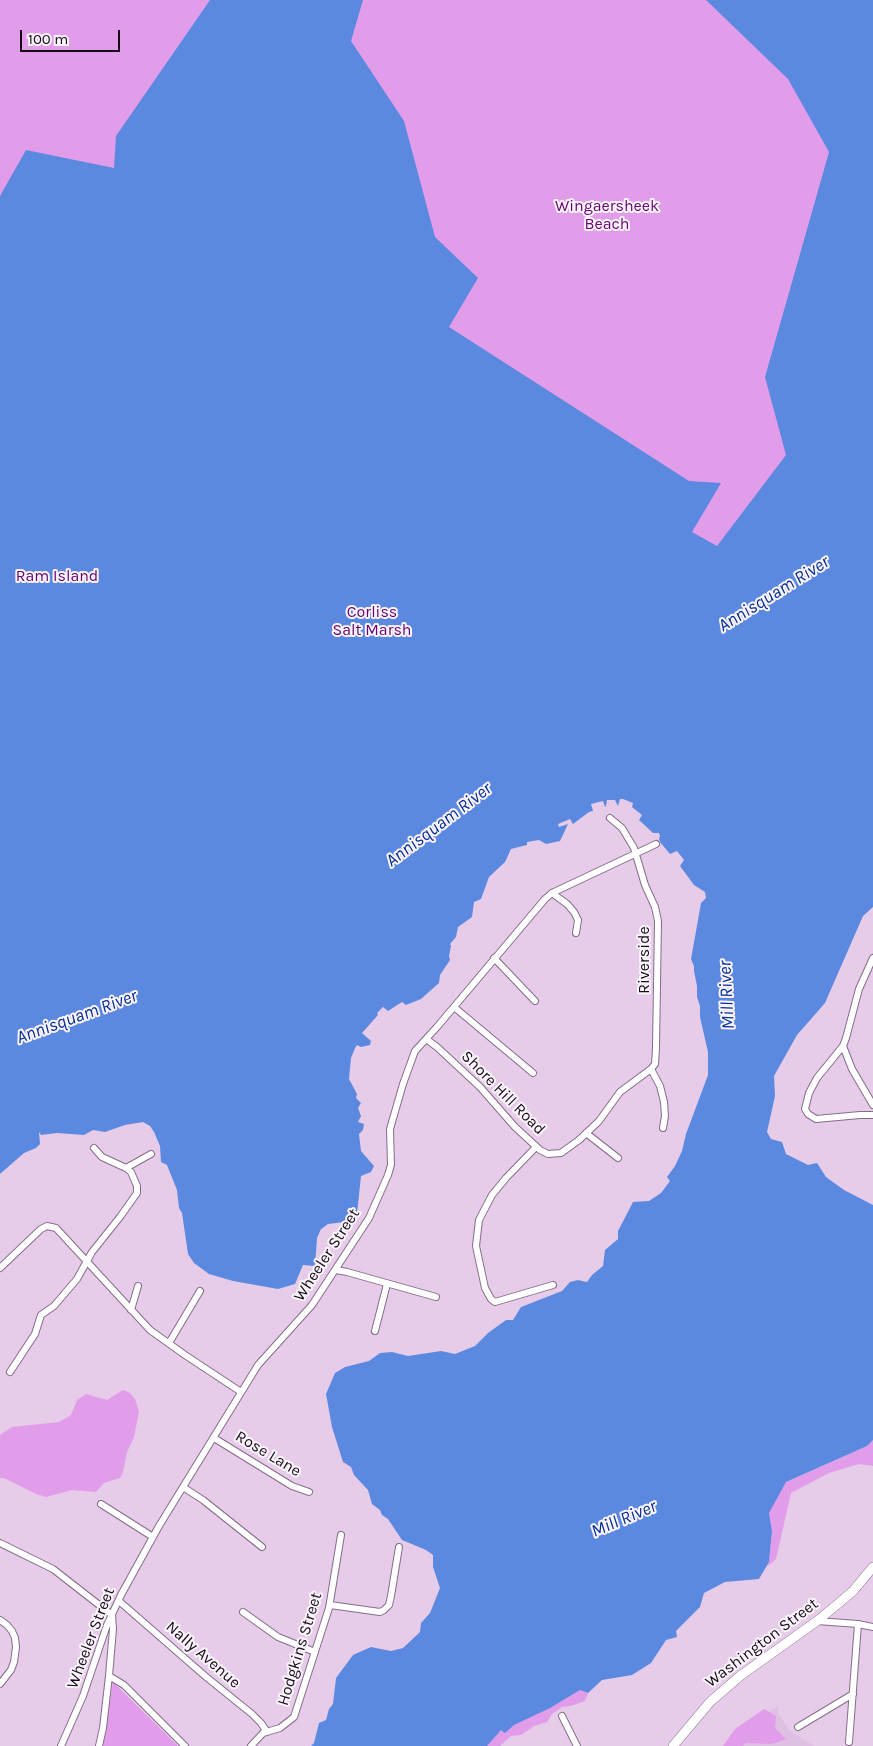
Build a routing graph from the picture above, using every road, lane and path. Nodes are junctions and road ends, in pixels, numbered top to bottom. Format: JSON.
{"nodes":[{"id":1,"x":610,"y":818,"type":"dead end"},
{"id":2,"x":656,"y":844,"type":"dead end"},
{"id":3,"x":636,"y":854,"type":"junction"},
{"id":4,"x":552,"y":893,"type":"junction"},
{"id":5,"x":576,"y":933,"type":"dead end"},
{"id":6,"x":494,"y":958,"type":"junction"},
{"id":7,"x":873,"y":958,"type":"edge"},
{"id":8,"x":535,"y":1001,"type":"dead end"},
{"id":9,"x":454,"y":1007,"type":"junction"},
{"id":10,"x":426,"y":1039,"type":"junction"},
{"id":11,"x":843,"y":1046,"type":"junction"},
{"id":12,"x":651,"y":1068,"type":"junction"},
{"id":13,"x":533,"y":1072,"type":"dead end"},
{"id":14,"x":873,"y":1105,"type":"edge"},
{"id":15,"x":873,"y":1115,"type":"edge"},
{"id":16,"x":663,"y":1128,"type":"dead end"},
{"id":17,"x":586,"y":1133,"type":"junction"},
{"id":18,"x":536,"y":1147,"type":"junction"},
{"id":19,"x":94,"y":1148,"type":"dead end"},
{"id":20,"x":151,"y":1154,"type":"dead end"},
{"id":21,"x":618,"y":1158,"type":"dead end"},
{"id":22,"x":126,"y":1168,"type":"junction"},
{"id":23,"x":87,"y":1263,"type":"junction"},
{"id":24,"x":0,"y":1268,"type":"edge"},
{"id":25,"x":336,"y":1270,"type":"junction"},
{"id":26,"x":387,"y":1284,"type":"junction"},
{"id":27,"x":553,"y":1285,"type":"dead end"},
{"id":28,"x":138,"y":1286,"type":"dead end"},
{"id":29,"x":200,"y":1291,"type":"dead end"},
{"id":30,"x":436,"y":1297,"type":"dead end"},
{"id":31,"x":131,"y":1310,"type":"junction"},
{"id":32,"x":375,"y":1331,"type":"dead end"},
{"id":33,"x":168,"y":1342,"type":"junction"},
{"id":34,"x":10,"y":1372,"type":"dead end"},
{"id":35,"x":241,"y":1392,"type":"junction"},
{"id":36,"x":214,"y":1438,"type":"junction"},
{"id":37,"x":183,"y":1488,"type":"junction"},
{"id":38,"x":309,"y":1492,"type":"dead end"},
{"id":39,"x":101,"y":1504,"type":"dead end"},
{"id":40,"x":341,"y":1536,"type":"dead end"},
{"id":41,"x":153,"y":1537,"type":"junction"},
{"id":42,"x":0,"y":1543,"type":"edge"},
{"id":43,"x":262,"y":1547,"type":"dead end"},
{"id":44,"x":399,"y":1547,"type":"dead end"},
{"id":45,"x":873,"y":1567,"type":"edge"},
{"id":46,"x":119,"y":1601,"type":"junction"},
{"id":47,"x":330,"y":1605,"type":"junction"},
{"id":48,"x":243,"y":1612,"type":"dead end"},
{"id":49,"x":112,"y":1615,"type":"junction"},
{"id":50,"x":0,"y":1620,"type":"edge"},
{"id":51,"x":817,"y":1620,"type":"junction"},
{"id":52,"x":858,"y":1624,"type":"junction"},
{"id":53,"x":873,"y":1627,"type":"edge"},
{"id":54,"x":315,"y":1652,"type":"junction"},
{"id":55,"x":109,"y":1676,"type":"junction"},
{"id":56,"x":0,"y":1684,"type":"edge"},
{"id":57,"x":853,"y":1694,"type":"junction"},
{"id":58,"x":562,"y":1716,"type":"dead end"},
{"id":59,"x":798,"y":1726,"type":"dead end"},
{"id":60,"x":267,"y":1732,"type":"junction"},
{"id":61,"x":849,"y":1742,"type":"dead end"},
{"id":62,"x":61,"y":1746,"type":"edge"},
{"id":63,"x":99,"y":1746,"type":"edge"},
{"id":64,"x":185,"y":1746,"type":"edge"},
{"id":65,"x":251,"y":1746,"type":"edge"},
{"id":66,"x":577,"y":1746,"type":"edge"},
{"id":67,"x":673,"y":1746,"type":"edge"}],
"edges":[{"from":1,"to":3,"type":"street"},
{"from":2,"to":3,"type":"street","name":"Wheeler Street"},
{"from":3,"to":4,"type":"street","name":"Wheeler Street"},
{"from":3,"to":12,"type":"street","name":"Riverside"},
{"from":4,"to":5,"type":"street"},
{"from":4,"to":6,"type":"street","name":"Wheeler Street"},
{"from":6,"to":8,"type":"street"},
{"from":6,"to":9,"type":"street","name":"Wheeler Street"},
{"from":7,"to":11,"type":"street"},
{"from":9,"to":10,"type":"street","name":"Wheeler Street"},
{"from":9,"to":13,"type":"street"},
{"from":10,"to":18,"type":"street","name":"Shore Hill Road"},
{"from":10,"to":25,"type":"street","name":"Wheeler Street"},
{"from":11,"to":14,"type":"street"},
{"from":11,"to":15,"type":"street"},
{"from":12,"to":16,"type":"street"},
{"from":12,"to":17,"type":"street","name":"Shore Hill Road"},
{"from":17,"to":18,"type":"street","name":"Shore Hill Road"},
{"from":17,"to":21,"type":"street"},
{"from":18,"to":27,"type":"street"},
{"from":19,"to":22,"type":"street"},
{"from":20,"to":22,"type":"street"},
{"from":22,"to":23,"type":"street"},
{"from":23,"to":24,"type":"street"},
{"from":23,"to":31,"type":"street"},
{"from":23,"to":34,"type":"street"},
{"from":25,"to":26,"type":"street"},
{"from":25,"to":35,"type":"street","name":"Wheeler Street"},
{"from":26,"to":30,"type":"street"},
{"from":26,"to":32,"type":"street"},
{"from":28,"to":31,"type":"street"},
{"from":29,"to":33,"type":"street"},
{"from":31,"to":33,"type":"street"},
{"from":33,"to":35,"type":"street"},
{"from":35,"to":36,"type":"street","name":"Wheeler Street"},
{"from":36,"to":37,"type":"street","name":"Wheeler Street"},
{"from":36,"to":38,"type":"street","name":"Rose Lane"},
{"from":37,"to":41,"type":"street","name":"Wheeler Street"},
{"from":37,"to":43,"type":"street"},
{"from":39,"to":41,"type":"street"},
{"from":40,"to":47,"type":"street","name":"Hodgkins Street"},
{"from":41,"to":46,"type":"street","name":"Wheeler Street"},
{"from":42,"to":49,"type":"street"},
{"from":44,"to":47,"type":"street"},
{"from":45,"to":51,"type":"main road","name":"Washington Street"},
{"from":46,"to":49,"type":"street","name":"Wheeler Street"},
{"from":46,"to":60,"type":"street","name":"Nally Avenue"},
{"from":47,"to":54,"type":"street","name":"Hodgkins Street"},
{"from":48,"to":54,"type":"street"},
{"from":49,"to":55,"type":"street"},
{"from":49,"to":62,"type":"street","name":"Wheeler Street"},
{"from":50,"to":56,"type":"street"},
{"from":51,"to":52,"type":"street"},
{"from":51,"to":67,"type":"main road","name":"Washington Street"},
{"from":52,"to":53,"type":"street"},
{"from":52,"to":57,"type":"street"},
{"from":54,"to":60,"type":"street","name":"Hodgkins Street"},
{"from":55,"to":63,"type":"street"},
{"from":55,"to":64,"type":"street"},
{"from":57,"to":59,"type":"street"},
{"from":57,"to":61,"type":"street"},
{"from":58,"to":66,"type":"street"},
{"from":60,"to":65,"type":"street","name":"Hodgkins Street"}]}
